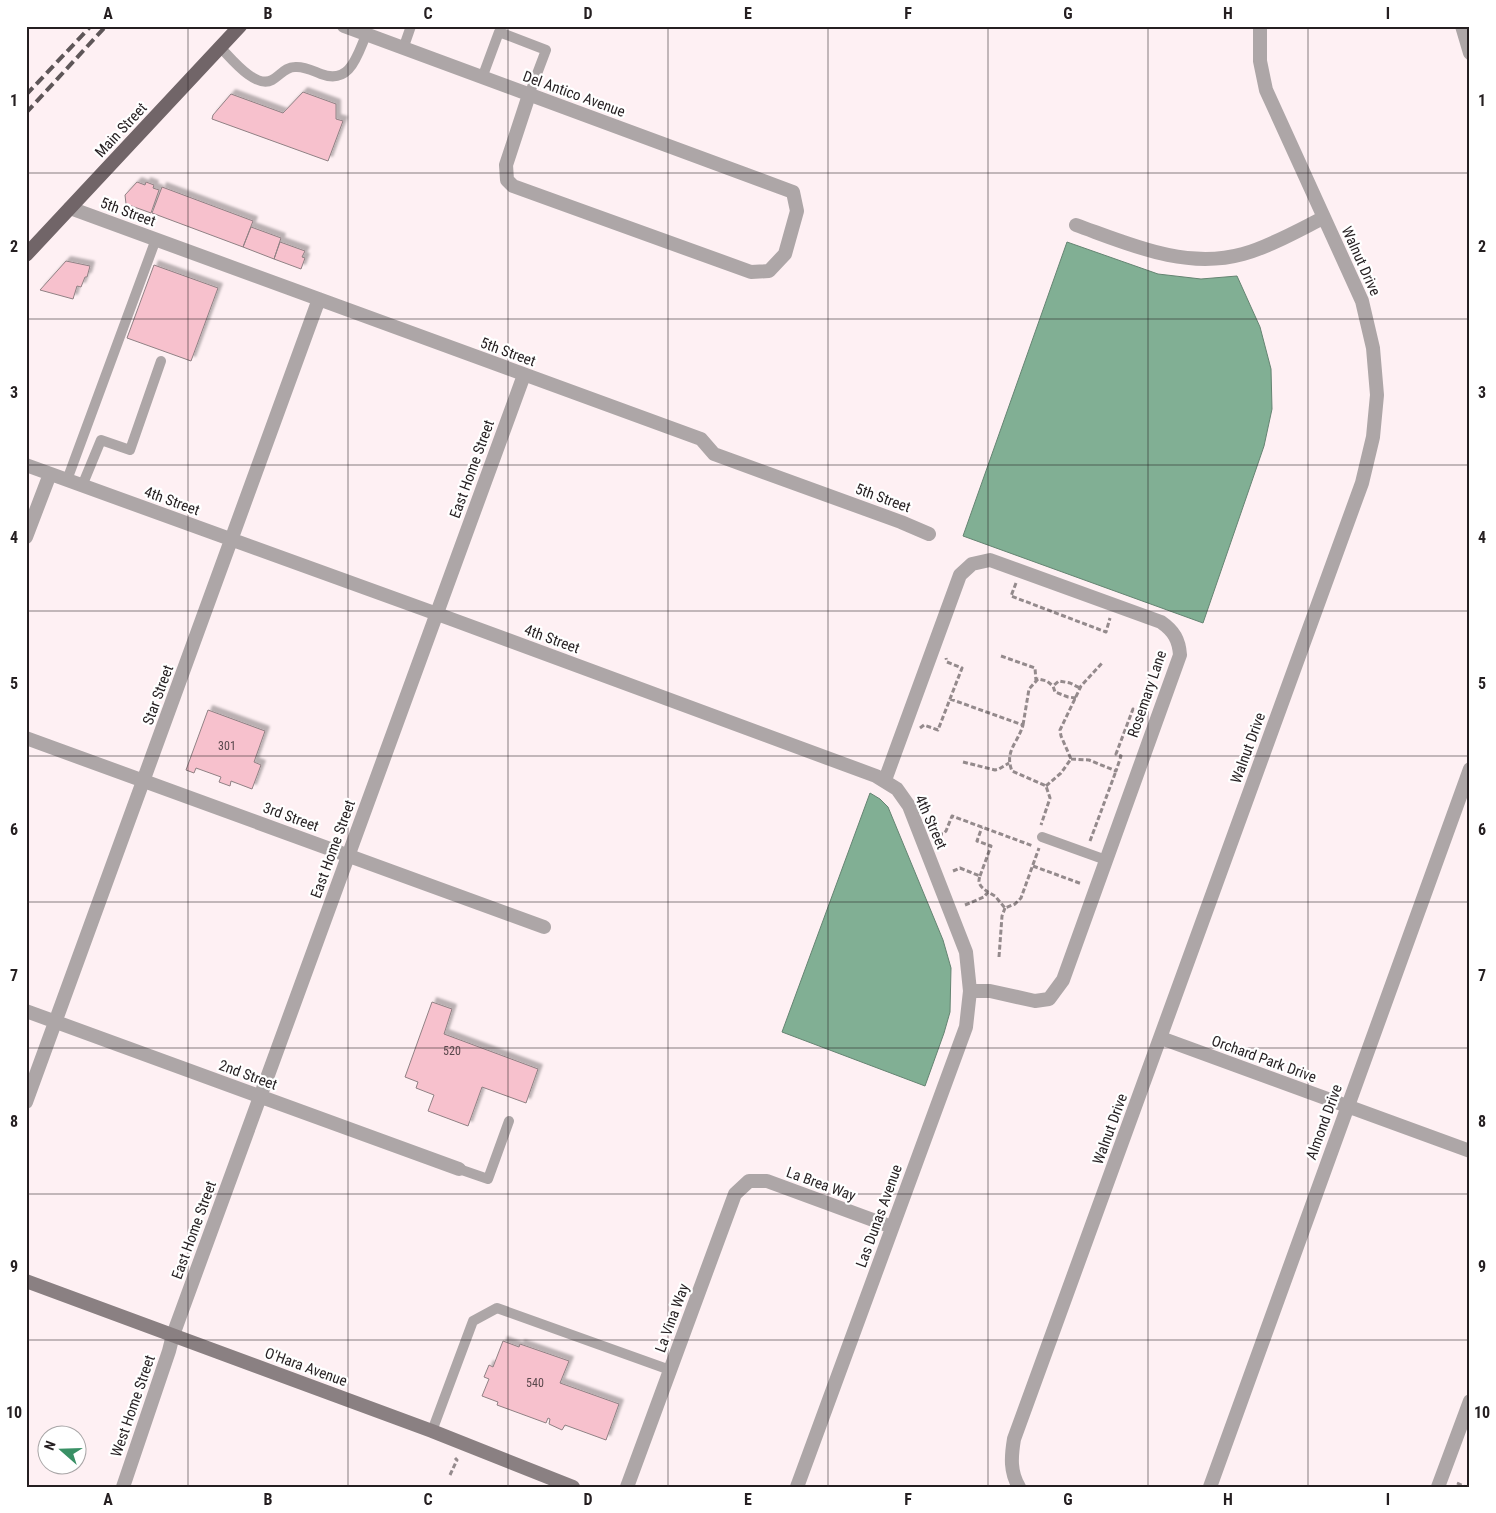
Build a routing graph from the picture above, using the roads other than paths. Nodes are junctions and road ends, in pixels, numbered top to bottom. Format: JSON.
{"nodes":[{"id":1,"x":240,"y":26,"type":"edge"},
{"id":2,"x":344,"y":26,"type":"edge"},
{"id":3,"x":411,"y":26,"type":"edge"},
{"id":4,"x":1260,"y":26,"type":"edge"},
{"id":5,"x":1462,"y":26,"type":"edge"},
{"id":6,"x":366,"y":34,"type":"junction"},
{"id":7,"x":220,"y":47,"type":"junction"},
{"id":8,"x":403,"y":49,"type":"junction"},
{"id":9,"x":1470,"y":53,"type":"edge"},
{"id":10,"x":482,"y":78,"type":"junction"},
{"id":11,"x":529,"y":95,"type":"junction"},
{"id":12,"x":70,"y":208,"type":"junction"},
{"id":13,"x":1323,"y":218,"type":"junction"},
{"id":14,"x":1076,"y":225,"type":"dead end"},
{"id":15,"x":156,"y":239,"type":"junction"},
{"id":16,"x":26,"y":256,"type":"edge"},
{"id":17,"x":319,"y":298,"type":"junction"},
{"id":18,"x":161,"y":360,"type":"dead end"},
{"id":19,"x":524,"y":375,"type":"junction"},
{"id":20,"x":26,"y":465,"type":"edge"},
{"id":21,"x":50,"y":474,"type":"junction"},
{"id":22,"x":67,"y":480,"type":"junction"},
{"id":23,"x":82,"y":486,"type":"junction"},
{"id":24,"x":929,"y":534,"type":"dead end"},
{"id":25,"x":26,"y":537,"type":"edge"},
{"id":26,"x":232,"y":540,"type":"junction"},
{"id":27,"x":436,"y":614,"type":"junction"},
{"id":28,"x":26,"y":738,"type":"edge"},
{"id":29,"x":1470,"y":769,"type":"edge"},
{"id":30,"x":144,"y":780,"type":"junction"},
{"id":31,"x":885,"y":780,"type":"junction"},
{"id":32,"x":1040,"y":834,"type":"road end"},
{"id":33,"x":348,"y":856,"type":"junction"},
{"id":34,"x":1106,"y":860,"type":"junction"},
{"id":35,"x":544,"y":926,"type":"dead end"},
{"id":36,"x":966,"y":952,"type":"joint"},
{"id":37,"x":970,"y":991,"type":"junction"},
{"id":38,"x":26,"y":1011,"type":"edge"},
{"id":39,"x":56,"y":1022,"type":"junction"},
{"id":40,"x":1160,"y":1038,"type":"junction"},
{"id":41,"x":260,"y":1097,"type":"junction"},
{"id":42,"x":26,"y":1102,"type":"edge"},
{"id":43,"x":1347,"y":1106,"type":"junction"},
{"id":44,"x":508,"y":1121,"type":"dead end"},
{"id":45,"x":1470,"y":1151,"type":"edge"},
{"id":46,"x":458,"y":1169,"type":"joint"},
{"id":47,"x":767,"y":1181,"type":"joint"},
{"id":48,"x":892,"y":1227,"type":"junction"},
{"id":49,"x":26,"y":1281,"type":"edge"},
{"id":50,"x":173,"y":1335,"type":"junction"},
{"id":51,"x":670,"y":1370,"type":"junction"},
{"id":52,"x":1468,"y":1409,"type":"edge"},
{"id":53,"x":432,"y":1431,"type":"junction"},
{"id":54,"x":1017,"y":1483,"type":"edge"},
{"id":55,"x":122,"y":1487,"type":"edge"},
{"id":56,"x":573,"y":1487,"type":"edge"},
{"id":57,"x":627,"y":1487,"type":"edge"},
{"id":58,"x":797,"y":1487,"type":"edge"},
{"id":59,"x":1210,"y":1487,"type":"edge"},
{"id":60,"x":1438,"y":1487,"type":"edge"}],
"edges":[{"from":1,"to":7,"type":"main road","name":"Main Street"},
{"from":2,"to":6,"type":"street","name":"Del Antico Avenue"},
{"from":3,"to":8,"type":"lane"},
{"from":4,"to":13,"type":"street","name":"Walnut Drive"},
{"from":5,"to":9,"type":"street"},
{"from":6,"to":7,"type":"lane"},
{"from":6,"to":8,"type":"street","name":"Del Antico Avenue"},
{"from":7,"to":12,"type":"main road","name":"Main Street"},
{"from":8,"to":10,"type":"street","name":"Del Antico Avenue"},
{"from":10,"to":11,"type":"street","name":"Del Antico Avenue"},
{"from":10,"to":11,"type":"lane"},
{"from":11,"to":11,"type":"street","name":"Del Antico Avenue"},
{"from":12,"to":15,"type":"street","name":"5th Street"},
{"from":12,"to":16,"type":"main road","name":"Main Street"},
{"from":13,"to":14,"type":"street"},
{"from":13,"to":40,"type":"street","name":"Walnut Drive"},
{"from":15,"to":17,"type":"street","name":"5th Street"},
{"from":15,"to":22,"type":"lane"},
{"from":17,"to":19,"type":"street","name":"5th Street"},
{"from":17,"to":26,"type":"street","name":"Star Street"},
{"from":18,"to":23,"type":"lane"},
{"from":19,"to":24,"type":"street","name":"5th Street"},
{"from":19,"to":27,"type":"street","name":"East Home Street"},
{"from":20,"to":21,"type":"street","name":"4th Street"},
{"from":21,"to":22,"type":"street","name":"4th Street"},
{"from":21,"to":25,"type":"street"},
{"from":22,"to":23,"type":"street","name":"4th Street"},
{"from":23,"to":26,"type":"street","name":"4th Street"},
{"from":26,"to":27,"type":"street","name":"4th Street"},
{"from":26,"to":30,"type":"street","name":"Star Street"},
{"from":27,"to":31,"type":"street","name":"4th Street"},
{"from":27,"to":33,"type":"street","name":"East Home Street"},
{"from":28,"to":30,"type":"street","name":"3rd Street"},
{"from":29,"to":43,"type":"street","name":"Almond Drive"},
{"from":30,"to":33,"type":"street","name":"3rd Street"},
{"from":30,"to":39,"type":"street","name":"Star Street"},
{"from":31,"to":34,"type":"street","name":"Rosemary Lane"},
{"from":31,"to":36,"type":"street","name":"4th Street"},
{"from":32,"to":34,"type":"lane"},
{"from":33,"to":35,"type":"street","name":"3rd Street"},
{"from":33,"to":41,"type":"street","name":"East Home Street"},
{"from":34,"to":37,"type":"street","name":"Rosemary Lane"},
{"from":36,"to":37,"type":"street","name":"Las Dunas Avenue"},
{"from":37,"to":48,"type":"street","name":"Las Dunas Avenue"},
{"from":38,"to":39,"type":"street","name":"2nd Street"},
{"from":39,"to":41,"type":"street","name":"2nd Street"},
{"from":39,"to":42,"type":"street","name":"Star Street"},
{"from":40,"to":43,"type":"street","name":"Orchard Park Drive"},
{"from":40,"to":54,"type":"street","name":"Walnut Drive"},
{"from":41,"to":46,"type":"street","name":"2nd Street"},
{"from":41,"to":50,"type":"street","name":"East Home Street"},
{"from":43,"to":45,"type":"street","name":"Orchard Park Drive"},
{"from":43,"to":59,"type":"street","name":"Almond Drive"},
{"from":44,"to":46,"type":"lane"},
{"from":47,"to":48,"type":"street","name":"La Brea Way"},
{"from":47,"to":51,"type":"street","name":"La Vina Way"},
{"from":48,"to":58,"type":"street","name":"Las Dunas Avenue"},
{"from":49,"to":50,"type":"main road","name":"O'Hara Avenue"},
{"from":50,"to":53,"type":"main road","name":"O'Hara Avenue"},
{"from":50,"to":55,"type":"street","name":"West Home Street"},
{"from":51,"to":53,"type":"lane"},
{"from":51,"to":57,"type":"street","name":"La Vina Way"},
{"from":52,"to":60,"type":"street"},
{"from":53,"to":56,"type":"main road","name":"O'Hara Avenue"}]}
